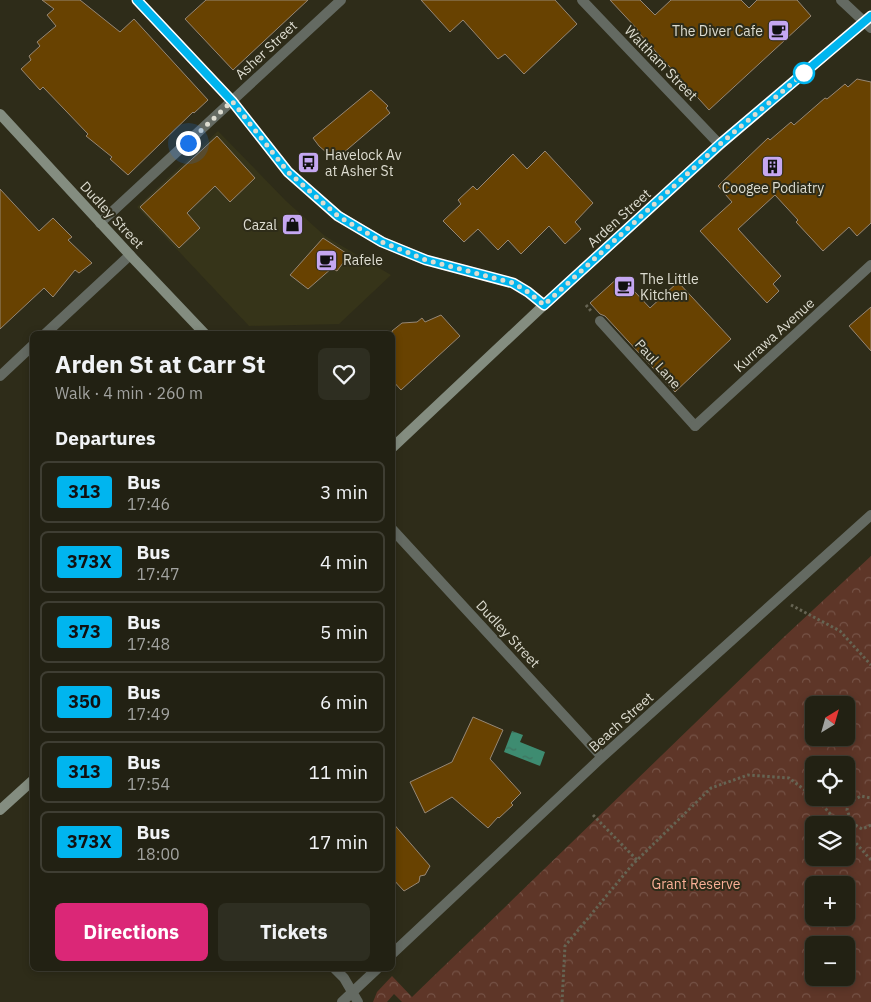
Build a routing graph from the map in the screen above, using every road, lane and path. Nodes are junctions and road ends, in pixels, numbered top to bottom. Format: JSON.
{"nodes":[{"id":1,"x":137,"y":0,"type":"edge"},
{"id":2,"x":341,"y":0,"type":"edge"},
{"id":3,"x":582,"y":0,"type":"edge"},
{"id":4,"x":841,"y":0,"type":"edge"},
{"id":5,"x":868,"y":22,"type":"edge"},
{"id":6,"x":232,"y":101,"type":"junction"},
{"id":7,"x":0,"y":114,"type":"edge"},
{"id":8,"x":720,"y":144,"type":"junction"},
{"id":9,"x":100,"y":223,"type":"junction"},
{"id":10,"x":130,"y":255,"type":"junction"},
{"id":11,"x":871,"y":265,"type":"edge"},
{"id":12,"x":544,"y":305,"type":"junction"},
{"id":13,"x":600,"y":321,"type":"dead end"},
{"id":14,"x":48,"y":331,"type":"edge"},
{"id":15,"x":202,"y":331,"type":"edge"},
{"id":16,"x":30,"y":348,"type":"edge"},
{"id":17,"x":0,"y":376,"type":"edge"},
{"id":18,"x":695,"y":426,"type":"joint"},
{"id":19,"x":395,"y":445,"type":"edge"},
{"id":20,"x":871,"y":515,"type":"edge"},
{"id":21,"x":395,"y":532,"type":"edge"},
{"id":22,"x":780,"y":599,"type":"junction"},
{"id":23,"x":871,"y":665,"type":"edge"},
{"id":24,"x":602,"y":757,"type":"junction"},
{"id":25,"x":30,"y":782,"type":"edge"},
{"id":26,"x":805,"y":790,"type":"edge"},
{"id":27,"x":871,"y":798,"type":"edge"},
{"id":28,"x":855,"y":799,"type":"edge"},
{"id":29,"x":823,"y":806,"type":"edge"},
{"id":30,"x":0,"y":810,"type":"edge"},
{"id":31,"x":593,"y":815,"type":"dead end"},
{"id":32,"x":832,"y":816,"type":"edge"},
{"id":33,"x":855,"y":825,"type":"edge"},
{"id":34,"x":871,"y":825,"type":"edge"},
{"id":35,"x":855,"y":841,"type":"edge"},
{"id":36,"x":637,"y":860,"type":"junction"},
{"id":37,"x":871,"y":860,"type":"edge"},
{"id":38,"x":395,"y":951,"type":"edge"},
{"id":39,"x":337,"y":971,"type":"edge"},
{"id":40,"x":375,"y":971,"type":"edge"},
{"id":41,"x":352,"y":993,"type":"junction"},
{"id":42,"x":342,"y":1002,"type":"edge"},
{"id":43,"x":358,"y":1002,"type":"edge"},
{"id":44,"x":562,"y":1002,"type":"edge"}],
"edges":[{"from":1,"to":6,"type":"street"},
{"from":2,"to":6,"type":"street","name":"Asher Street"},
{"from":3,"to":8,"type":"street","name":"Waltham Street"},
{"from":4,"to":5,"type":"street"},
{"from":5,"to":8,"type":"main road","name":"Arden Street"},
{"from":6,"to":9,"type":"street","name":"Asher Street"},
{"from":6,"to":12,"type":"street"},
{"from":7,"to":9,"type":"main road","name":"Dudley Street"},
{"from":8,"to":12,"type":"main road","name":"Arden Street"},
{"from":9,"to":10,"type":"main road","name":"Dudley Street"},
{"from":10,"to":14,"type":"street"},
{"from":10,"to":15,"type":"main road","name":"Dudley Street"},
{"from":11,"to":18,"type":"street","name":"Kurrawa Avenue"},
{"from":12,"to":19,"type":"main road","name":"Arden Street"},
{"from":13,"to":18,"type":"street","name":"Paul Lane"},
{"from":16,"to":17,"type":"street"},
{"from":20,"to":22,"type":"street","name":"Beach Street"},
{"from":21,"to":24,"type":"street","name":"Dudley Street"},
{"from":22,"to":23,"type":"path"},
{"from":22,"to":24,"type":"street","name":"Beach Street"},
{"from":24,"to":38,"type":"street","name":"Beach Street"},
{"from":25,"to":30,"type":"main road"},
{"from":26,"to":36,"type":"path"},
{"from":27,"to":28,"type":"path"},
{"from":29,"to":32,"type":"path"},
{"from":31,"to":36,"type":"path"},
{"from":33,"to":34,"type":"path"},
{"from":35,"to":37,"type":"path"},
{"from":36,"to":44,"type":"path"},
{"from":39,"to":41,"type":"street"},
{"from":40,"to":41,"type":"street"},
{"from":41,"to":42,"type":"street"},
{"from":41,"to":43,"type":"street"}]}
